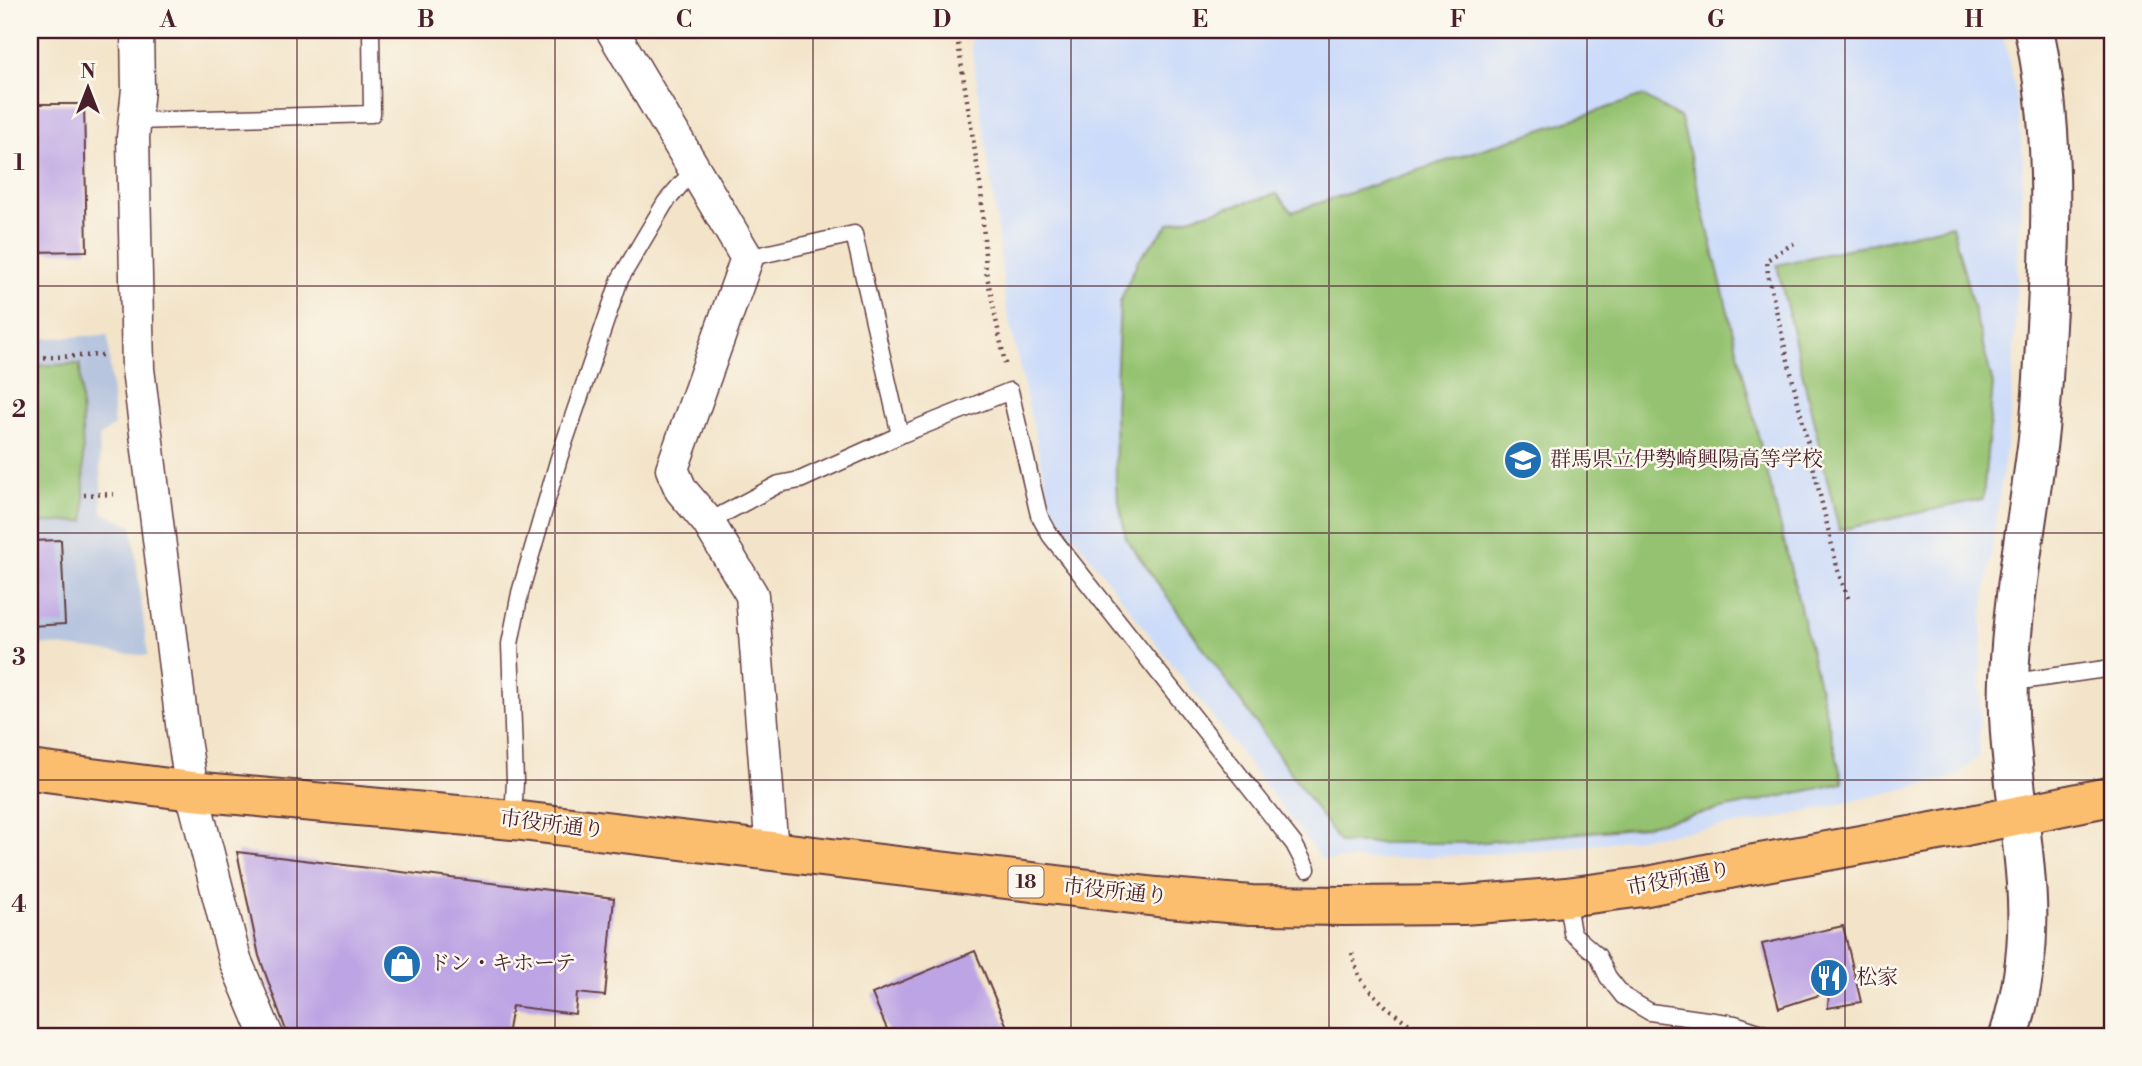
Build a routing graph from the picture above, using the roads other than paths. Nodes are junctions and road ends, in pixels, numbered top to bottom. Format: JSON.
{"nodes":[{"id":1,"x":137,"y":30,"type":"edge"},
{"id":2,"x":371,"y":30,"type":"edge"},
{"id":3,"x":612,"y":30,"type":"edge"},
{"id":4,"x":2034,"y":30,"type":"edge"},
{"id":5,"x":136,"y":121,"type":"junction"},
{"id":6,"x":698,"y":175,"type":"junction"},
{"id":7,"x":747,"y":258,"type":"junction"},
{"id":8,"x":900,"y":435,"type":"junction"},
{"id":9,"x":708,"y":523,"type":"junction"},
{"id":10,"x":2112,"y":667,"type":"edge"},
{"id":11,"x":2009,"y":680,"type":"junction"},
{"id":12,"x":30,"y":770,"type":"edge"},
{"id":13,"x":192,"y":791,"type":"junction"},
{"id":14,"x":2112,"y":796,"type":"edge"},
{"id":15,"x":2019,"y":816,"type":"junction"},
{"id":16,"x":513,"y":820,"type":"junction"},
{"id":17,"x":772,"y":852,"type":"junction"},
{"id":18,"x":1307,"y":869,"type":"dead end"},
{"id":19,"x":1566,"y":897,"type":"junction"},
{"id":20,"x":267,"y":1036,"type":"edge"},
{"id":21,"x":1771,"y":1036,"type":"edge"},
{"id":22,"x":2009,"y":1036,"type":"edge"}],
"edges":[{"from":1,"to":5,"type":"street"},
{"from":2,"to":5,"type":"lane"},
{"from":3,"to":6,"type":"street"},
{"from":4,"to":11,"type":"street"},
{"from":5,"to":13,"type":"street"},
{"from":6,"to":7,"type":"street"},
{"from":6,"to":16,"type":"lane"},
{"from":7,"to":8,"type":"lane"},
{"from":7,"to":9,"type":"street"},
{"from":8,"to":9,"type":"lane"},
{"from":8,"to":18,"type":"lane"},
{"from":9,"to":17,"type":"street"},
{"from":10,"to":11,"type":"lane"},
{"from":11,"to":15,"type":"street"},
{"from":12,"to":13,"type":"main road","name":"市役所通り","number":"18"},
{"from":13,"to":16,"type":"main road","name":"市役所通り","number":"18"},
{"from":13,"to":20,"type":"street"},
{"from":14,"to":15,"type":"main road","name":"市役所通り","number":"18"},
{"from":15,"to":19,"type":"main road","name":"市役所通り","number":"18"},
{"from":15,"to":22,"type":"street"},
{"from":16,"to":17,"type":"main road","name":"市役所通り","number":"18"},
{"from":17,"to":19,"type":"main road","name":"市役所通り","number":"18"},
{"from":19,"to":21,"type":"lane"}]}
